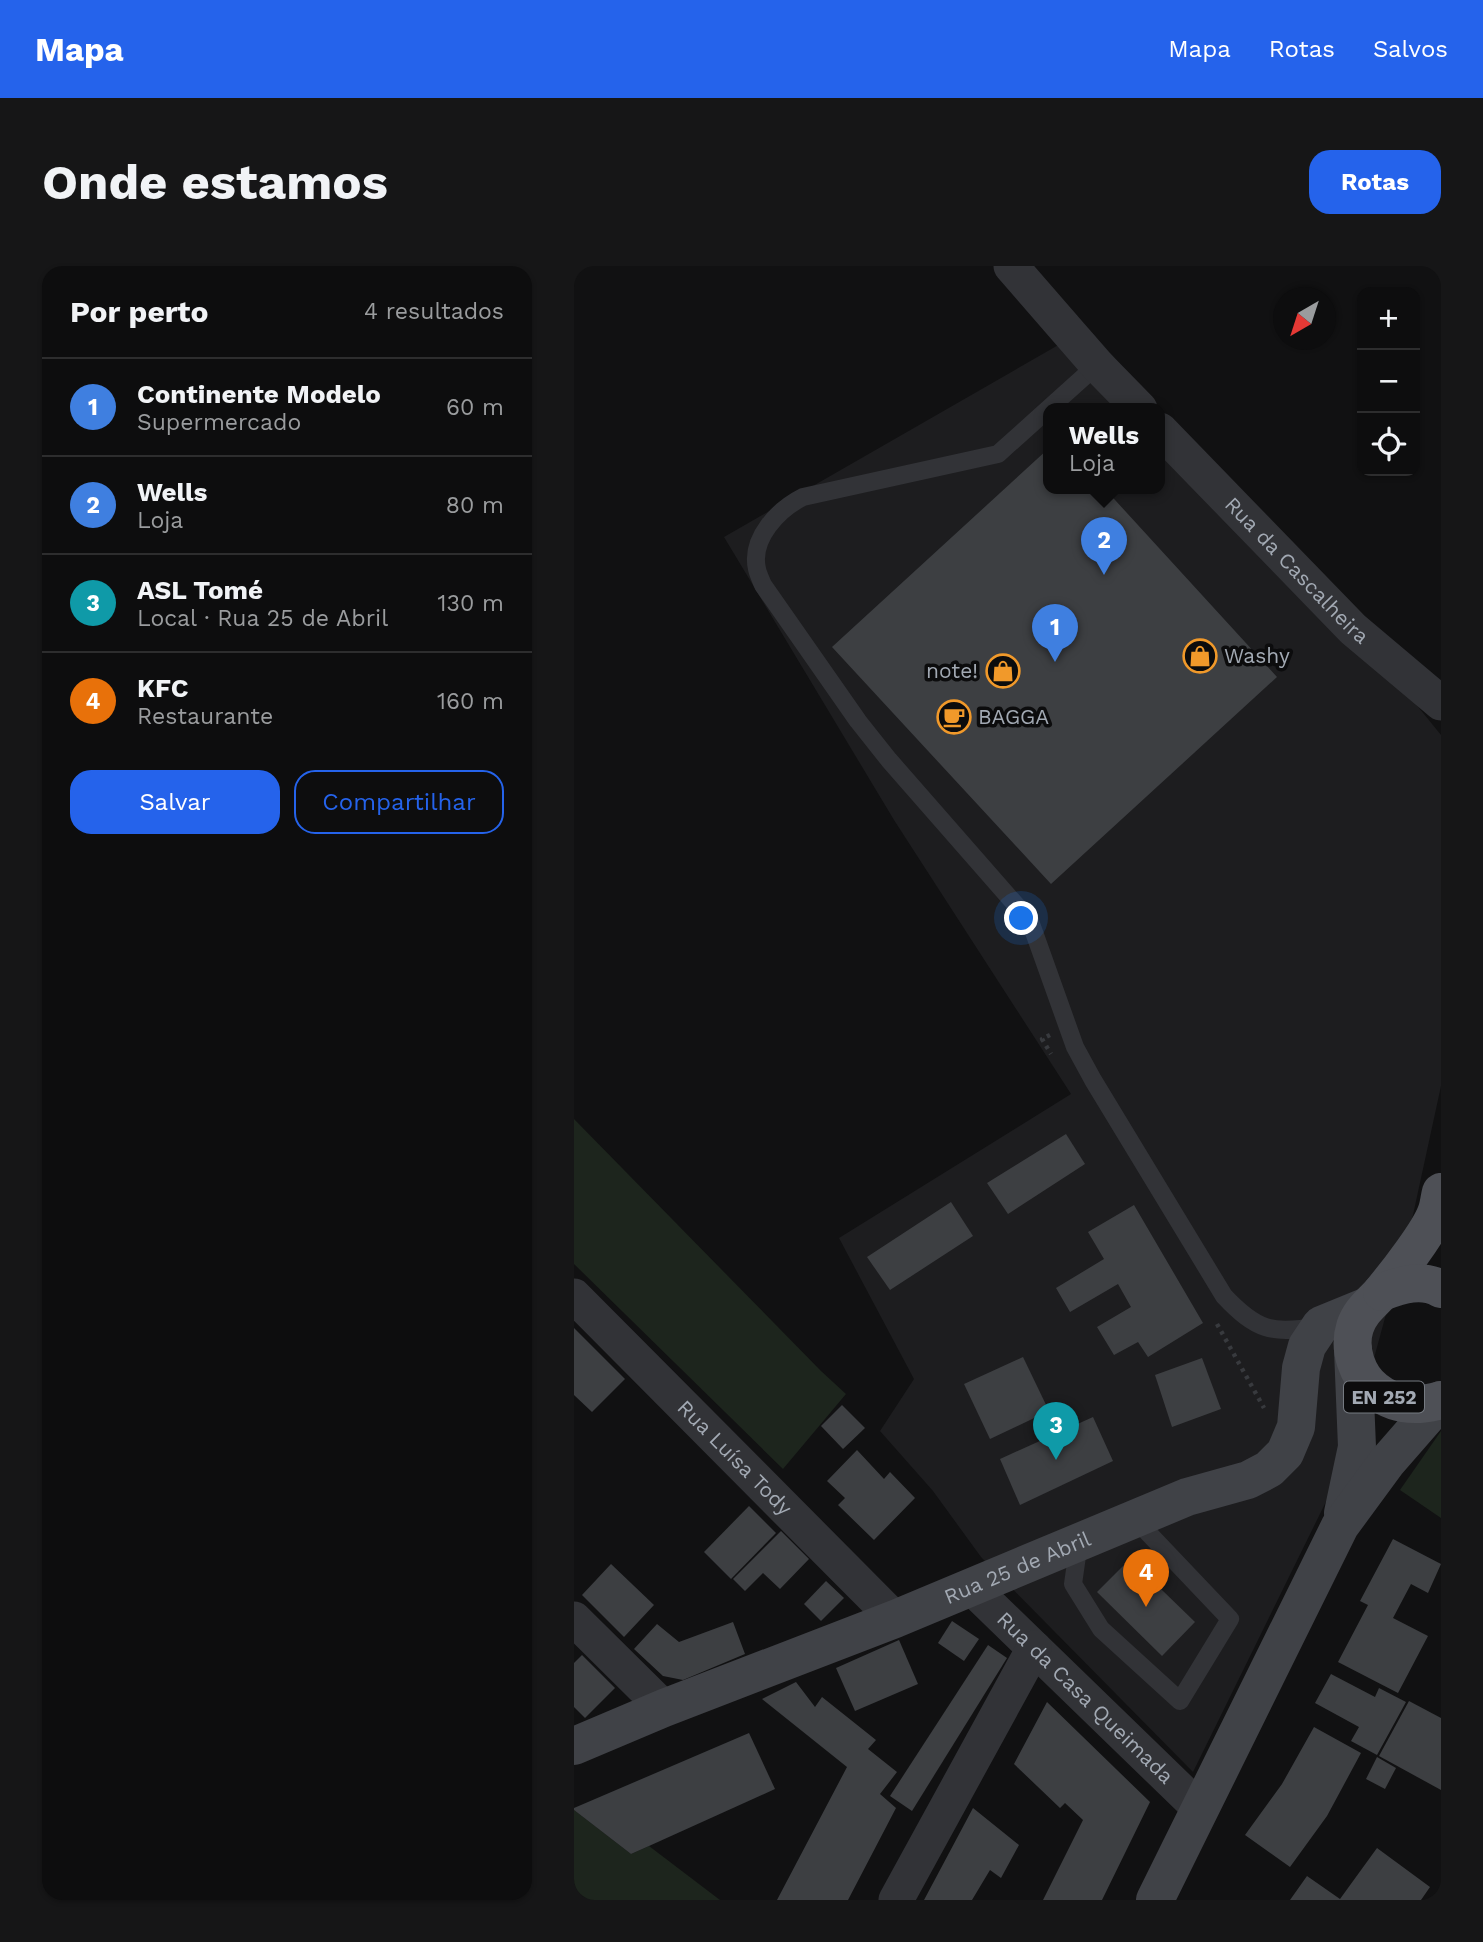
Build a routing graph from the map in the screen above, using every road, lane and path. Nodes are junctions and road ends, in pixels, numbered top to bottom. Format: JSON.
{"nodes":[{"id":1,"x":1011,"y":266,"type":"edge"},
{"id":2,"x":1097,"y":365,"type":"junction"},
{"id":3,"x":1055,"y":403,"type":"edge"},
{"id":4,"x":1134,"y":403,"type":"edge"},
{"id":5,"x":1043,"y":414,"type":"edge"},
{"id":6,"x":1165,"y":435,"type":"edge"},
{"id":7,"x":1441,"y":702,"type":"edge"},
{"id":8,"x":1439,"y":1215,"type":"edge"},
{"id":9,"x":1441,"y":1289,"type":"edge"},
{"id":10,"x":574,"y":1296,"type":"edge"},
{"id":11,"x":1374,"y":1299,"type":"junction"},
{"id":12,"x":1321,"y":1325,"type":"junction"},
{"id":13,"x":1353,"y":1350,"type":"junction"},
{"id":14,"x":1441,"y":1400,"type":"edge"},
{"id":15,"x":1135,"y":1519,"type":"junction"},
{"id":16,"x":1340,"y":1525,"type":"junction"},
{"id":17,"x":1079,"y":1542,"type":"junction"},
{"id":18,"x":971,"y":1587,"type":"junction"},
{"id":19,"x":574,"y":1619,"type":"edge"},
{"id":20,"x":895,"y":1619,"type":"junction"},
{"id":21,"x":1034,"y":1648,"type":"junction"},
{"id":22,"x":664,"y":1708,"type":"junction"},
{"id":23,"x":574,"y":1746,"type":"edge"},
{"id":24,"x":1200,"y":1809,"type":"junction"},
{"id":25,"x":896,"y":1900,"type":"edge"},
{"id":26,"x":1155,"y":1900,"type":"edge"}],
"edges":[{"from":1,"to":2,"type":"street"},
{"from":2,"to":3,"type":"lane"},
{"from":2,"to":4,"type":"street"},
{"from":5,"to":12,"type":"lane"},
{"from":6,"to":7,"type":"street","name":"Rua da Cascalheira"},
{"from":8,"to":11,"type":"main road","number":"EN 252"},
{"from":9,"to":11,"type":"main road"},
{"from":10,"to":20,"type":"street","name":"Rua Luísa Tody"},
{"from":11,"to":12,"type":"street"},
{"from":11,"to":13,"type":"main road","number":"EN 252"},
{"from":12,"to":15,"type":"street","name":"Rua 25 de Abril"},
{"from":13,"to":14,"type":"main road","number":"EN 252"},
{"from":13,"to":16,"type":"street","number":"EN 252"},
{"from":14,"to":16,"type":"street","number":"EN 252"},
{"from":15,"to":17,"type":"street","name":"Rua 25 de Abril"},
{"from":15,"to":17,"type":"lane"},
{"from":16,"to":24,"type":"street","number":"EN 252"},
{"from":17,"to":18,"type":"street","name":"Rua 25 de Abril"},
{"from":18,"to":20,"type":"street","name":"Rua 25 de Abril"},
{"from":18,"to":21,"type":"street","name":"Rua da Casa Queimada"},
{"from":19,"to":22,"type":"street"},
{"from":20,"to":22,"type":"street","name":"Rua 25 de Abril"},
{"from":21,"to":24,"type":"street","name":"Rua da Casa Queimada"},
{"from":21,"to":25,"type":"street"},
{"from":22,"to":23,"type":"street","name":"Rua 25 de Abril"},
{"from":24,"to":26,"type":"street","number":"EN 252"}]}
